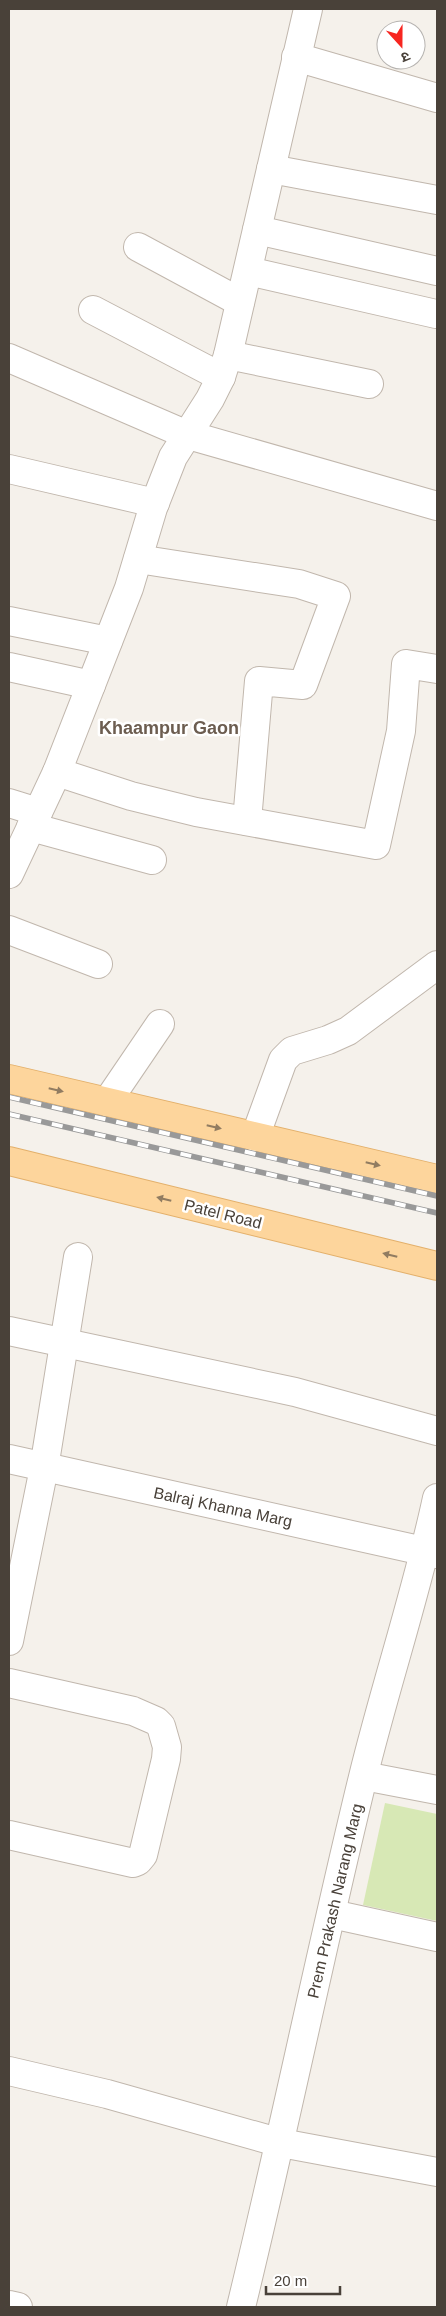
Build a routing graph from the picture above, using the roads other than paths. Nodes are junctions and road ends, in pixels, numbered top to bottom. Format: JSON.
{"nodes":[{"id":1,"x":308,"y":9,"type":"edge"},
{"id":2,"x":296,"y":57,"type":"junction"},
{"id":3,"x":437,"y":98,"type":"edge"},
{"id":4,"x":271,"y":169,"type":"junction"},
{"id":5,"x":437,"y":200,"type":"edge"},
{"id":6,"x":257,"y":230,"type":"junction"},
{"id":7,"x":138,"y":247,"type":"dead end"},
{"id":8,"x":248,"y":271,"type":"junction"},
{"id":9,"x":437,"y":271,"type":"edge"},
{"id":10,"x":240,"y":302,"type":"junction"},
{"id":11,"x":93,"y":310,"type":"dead end"},
{"id":12,"x":436,"y":314,"type":"dead end"},
{"id":13,"x":9,"y":358,"type":"edge"},
{"id":14,"x":225,"y":366,"type":"junction"},
{"id":15,"x":369,"y":384,"type":"dead end"},
{"id":16,"x":185,"y":434,"type":"junction"},
{"id":17,"x":9,"y":469,"type":"edge"},
{"id":18,"x":155,"y":503,"type":"junction"},
{"id":19,"x":437,"y":506,"type":"edge"},
{"id":20,"x":138,"y":559,"type":"junction"},
{"id":21,"x":9,"y":621,"type":"edge"},
{"id":22,"x":108,"y":641,"type":"junction"},
{"id":23,"x":9,"y":668,"type":"edge"},
{"id":24,"x":437,"y":669,"type":"edge"},
{"id":25,"x":91,"y":686,"type":"junction"},
{"id":26,"x":57,"y":772,"type":"junction"},
{"id":27,"x":9,"y":803,"type":"edge"},
{"id":28,"x":35,"y":819,"type":"junction"},
{"id":29,"x":247,"y":821,"type":"junction"},
{"id":30,"x":152,"y":860,"type":"dead end"},
{"id":31,"x":9,"y":874,"type":"edge"},
{"id":32,"x":9,"y":930,"type":"edge"},
{"id":33,"x":98,"y":964,"type":"dead end"},
{"id":34,"x":437,"y":965,"type":"edge"},
{"id":35,"x":160,"y":1024,"type":"dead end"},
{"id":36,"x":9,"y":1079,"type":"edge"},
{"id":37,"x":107,"y":1102,"type":"junction"},
{"id":38,"x":255,"y":1137,"type":"junction"},
{"id":39,"x":9,"y":1161,"type":"edge"},
{"id":40,"x":437,"y":1179,"type":"edge"},
{"id":41,"x":78,"y":1257,"type":"dead end"},
{"id":42,"x":437,"y":1266,"type":"edge"},
{"id":43,"x":9,"y":1331,"type":"edge"},
{"id":44,"x":64,"y":1343,"type":"junction"},
{"id":45,"x":437,"y":1431,"type":"edge"},
{"id":46,"x":9,"y":1459,"type":"edge"},
{"id":47,"x":44,"y":1468,"type":"junction"},
{"id":48,"x":437,"y":1498,"type":"edge"},
{"id":49,"x":431,"y":1553,"type":"edge"},
{"id":50,"x":9,"y":1641,"type":"edge"},
{"id":51,"x":9,"y":1683,"type":"edge"},
{"id":52,"x":364,"y":1776,"type":"junction"},
{"id":53,"x":437,"y":1790,"type":"edge"},
{"id":54,"x":9,"y":1835,"type":"edge"},
{"id":55,"x":332,"y":1914,"type":"junction"},
{"id":56,"x":437,"y":1937,"type":"edge"},
{"id":57,"x":9,"y":2071,"type":"edge"},
{"id":58,"x":281,"y":2142,"type":"junction"},
{"id":59,"x":437,"y":2172,"type":"edge"},
{"id":60,"x":9,"y":2305,"type":"edge"},
{"id":61,"x":18,"y":2307,"type":"edge"},
{"id":62,"x":241,"y":2307,"type":"edge"}],
"edges":[{"from":1,"to":2,"type":"street"},
{"from":2,"to":3,"type":"street"},
{"from":2,"to":4,"type":"street"},
{"from":4,"to":5,"type":"street"},
{"from":4,"to":6,"type":"street"},
{"from":6,"to":8,"type":"street"},
{"from":6,"to":9,"type":"street"},
{"from":7,"to":10,"type":"street"},
{"from":8,"to":10,"type":"street"},
{"from":8,"to":12,"type":"street"},
{"from":10,"to":14,"type":"street"},
{"from":11,"to":14,"type":"street"},
{"from":13,"to":16,"type":"street"},
{"from":14,"to":15,"type":"street"},
{"from":14,"to":16,"type":"street"},
{"from":16,"to":18,"type":"street"},
{"from":16,"to":19,"type":"street"},
{"from":17,"to":18,"type":"street"},
{"from":18,"to":20,"type":"street"},
{"from":20,"to":22,"type":"street"},
{"from":20,"to":29,"type":"street"},
{"from":21,"to":22,"type":"street"},
{"from":22,"to":25,"type":"street"},
{"from":23,"to":25,"type":"street"},
{"from":24,"to":29,"type":"street"},
{"from":25,"to":26,"type":"street"},
{"from":26,"to":28,"type":"street"},
{"from":26,"to":29,"type":"street"},
{"from":27,"to":28,"type":"street"},
{"from":28,"to":30,"type":"street"},
{"from":28,"to":31,"type":"street"},
{"from":32,"to":33,"type":"street"},
{"from":34,"to":38,"type":"street"},
{"from":35,"to":37,"type":"street"},
{"from":36,"to":37,"type":"main road","one_way":true},
{"from":37,"to":38,"type":"main road","one_way":true},
{"from":38,"to":40,"type":"main road","one_way":true},
{"from":42,"to":39,"type":"main road","name":"Patel Road","one_way":true},
{"from":41,"to":44,"type":"street"},
{"from":43,"to":44,"type":"street"},
{"from":44,"to":45,"type":"street"},
{"from":44,"to":47,"type":"street"},
{"from":46,"to":47,"type":"street","name":"Balraj Khanna Marg"},
{"from":47,"to":49,"type":"street","name":"Balraj Khanna Marg"},
{"from":47,"to":50,"type":"street"},
{"from":48,"to":49,"type":"street","name":"Prem Prakash Narang Marg"},
{"from":49,"to":52,"type":"street","name":"Prem Prakash Narang Marg"},
{"from":51,"to":54,"type":"street"},
{"from":52,"to":53,"type":"street"},
{"from":52,"to":55,"type":"street","name":"Prem Prakash Narang Marg"},
{"from":55,"to":56,"type":"street"},
{"from":55,"to":58,"type":"street","name":"Prem Prakash Narang Marg"},
{"from":57,"to":58,"type":"street"},
{"from":58,"to":59,"type":"street"},
{"from":58,"to":62,"type":"street","name":"Prem Prakash Narang Marg"},
{"from":60,"to":61,"type":"street"}]}
